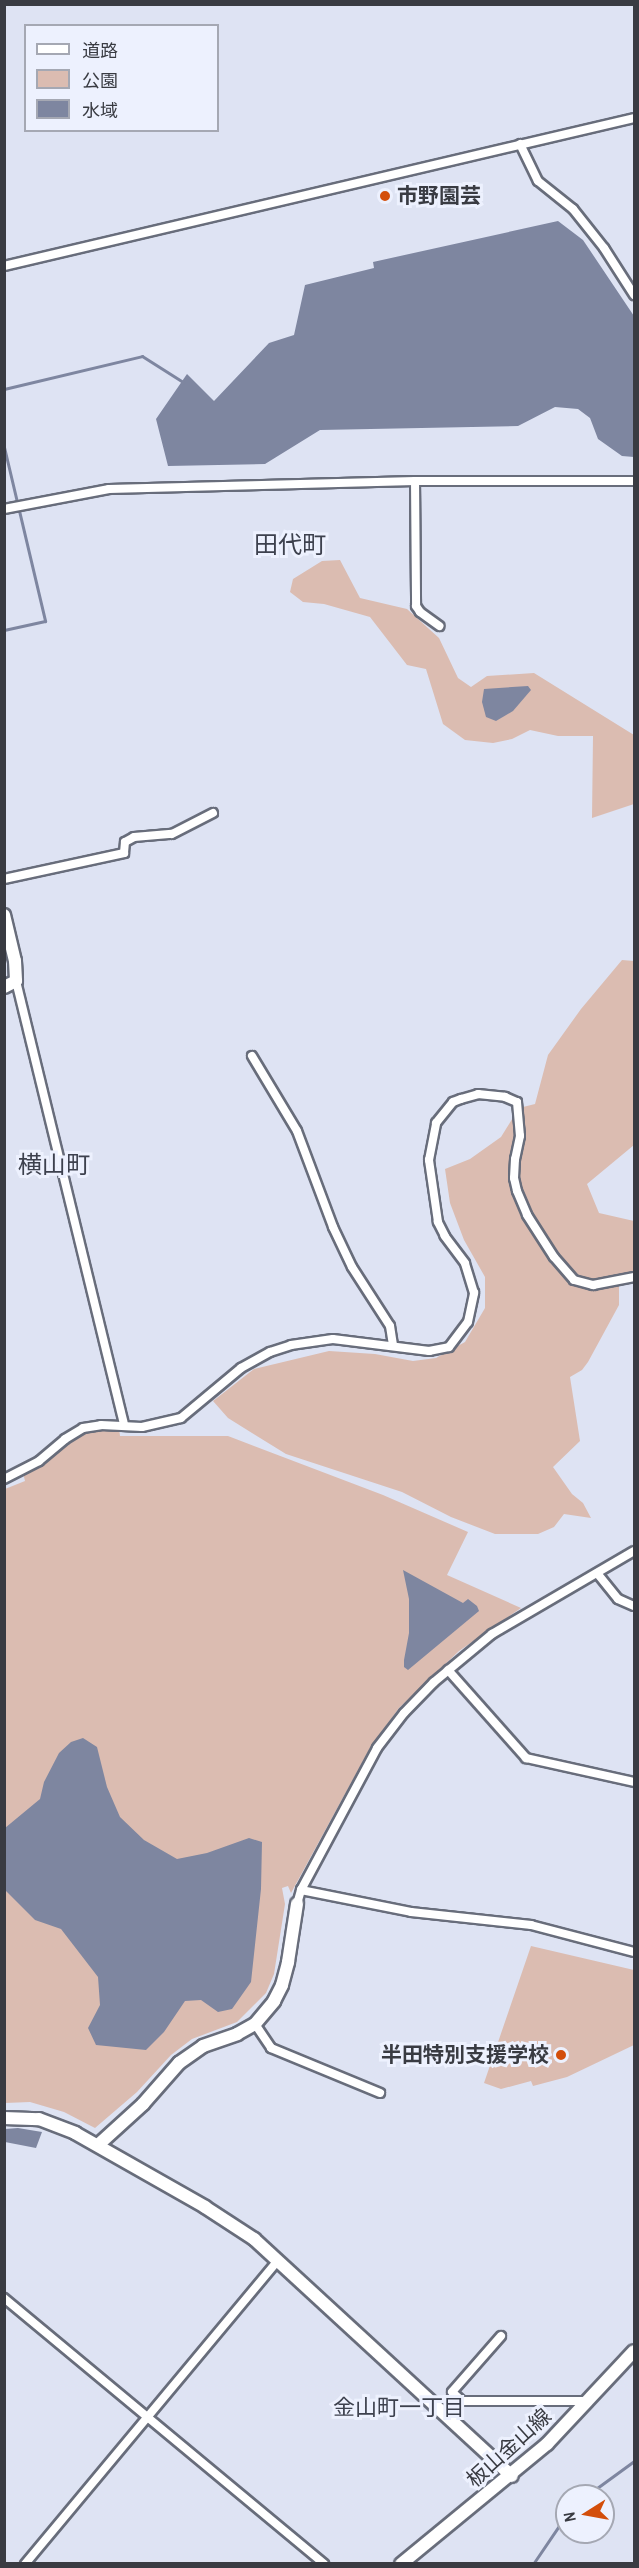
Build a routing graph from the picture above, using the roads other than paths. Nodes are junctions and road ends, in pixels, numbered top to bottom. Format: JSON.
{"nodes":[{"id":1,"x":634,"y":118,"type":"edge"},
{"id":2,"x":520,"y":144,"type":"junction"},
{"id":3,"x":4,"y":266,"type":"edge"},
{"id":4,"x":634,"y":295,"type":"edge"},
{"id":5,"x":415,"y":481,"type":"junction"},
{"id":6,"x":634,"y":481,"type":"edge"},
{"id":7,"x":4,"y":508,"type":"edge"},
{"id":8,"x":439,"y":626,"type":"dead end"},
{"id":9,"x":213,"y":813,"type":"dead end"},
{"id":10,"x":4,"y":879,"type":"edge"},
{"id":11,"x":4,"y":915,"type":"edge"},
{"id":12,"x":16,"y":981,"type":"junction"},
{"id":13,"x":4,"y":987,"type":"edge"},
{"id":14,"x":252,"y":1056,"type":"dead end"},
{"id":15,"x":634,"y":1277,"type":"edge"},
{"id":16,"x":393,"y":1346,"type":"junction"},
{"id":17,"x":124,"y":1425,"type":"junction"},
{"id":18,"x":4,"y":1479,"type":"edge"},
{"id":19,"x":634,"y":1551,"type":"edge"},
{"id":20,"x":597,"y":1573,"type":"junction"},
{"id":21,"x":634,"y":1606,"type":"edge"},
{"id":22,"x":448,"y":1670,"type":"junction"},
{"id":23,"x":634,"y":1782,"type":"edge"},
{"id":24,"x":301,"y":1890,"type":"junction"},
{"id":25,"x":297,"y":1904,"type":"joint"},
{"id":26,"x":634,"y":1952,"type":"edge"},
{"id":27,"x":255,"y":2024,"type":"junction"},
{"id":28,"x":380,"y":2093,"type":"dead end"},
{"id":29,"x":4,"y":2118,"type":"edge"},
{"id":30,"x":98,"y":2145,"type":"junction"},
{"id":31,"x":278,"y":2260,"type":"junction"},
{"id":32,"x":4,"y":2298,"type":"edge"},
{"id":33,"x":501,"y":2336,"type":"dead end"},
{"id":34,"x":634,"y":2351,"type":"edge"},
{"id":35,"x":588,"y":2401,"type":"junction"},
{"id":36,"x":149,"y":2417,"type":"junction"},
{"id":37,"x":512,"y":2476,"type":"junction"},
{"id":38,"x":24,"y":2564,"type":"edge"},
{"id":39,"x":324,"y":2564,"type":"edge"},
{"id":40,"x":401,"y":2564,"type":"edge"}],
"edges":[{"from":1,"to":2,"type":"street"},
{"from":2,"to":3,"type":"street"},
{"from":2,"to":4,"type":"street"},
{"from":5,"to":6,"type":"street"},
{"from":5,"to":7,"type":"street"},
{"from":5,"to":8,"type":"street"},
{"from":9,"to":10,"type":"street"},
{"from":11,"to":12,"type":"street"},
{"from":12,"to":13,"type":"street"},
{"from":12,"to":17,"type":"street"},
{"from":14,"to":16,"type":"street"},
{"from":15,"to":16,"type":"street"},
{"from":16,"to":17,"type":"street"},
{"from":17,"to":18,"type":"street"},
{"from":19,"to":20,"type":"street"},
{"from":20,"to":21,"type":"street"},
{"from":20,"to":22,"type":"street"},
{"from":22,"to":23,"type":"street"},
{"from":22,"to":24,"type":"street"},
{"from":24,"to":25,"type":"street"},
{"from":24,"to":26,"type":"street"},
{"from":25,"to":27,"type":"street"},
{"from":27,"to":28,"type":"street"},
{"from":27,"to":30,"type":"street"},
{"from":29,"to":30,"type":"street"},
{"from":30,"to":31,"type":"street"},
{"from":31,"to":36,"type":"street"},
{"from":31,"to":37,"type":"street"},
{"from":32,"to":36,"type":"street"},
{"from":33,"to":35,"type":"street"},
{"from":34,"to":35,"type":"street","name":"板山金山線"},
{"from":35,"to":37,"type":"street","name":"板山金山線"},
{"from":36,"to":38,"type":"street"},
{"from":36,"to":39,"type":"street"},
{"from":37,"to":40,"type":"street","name":"板山金山線"}]}
